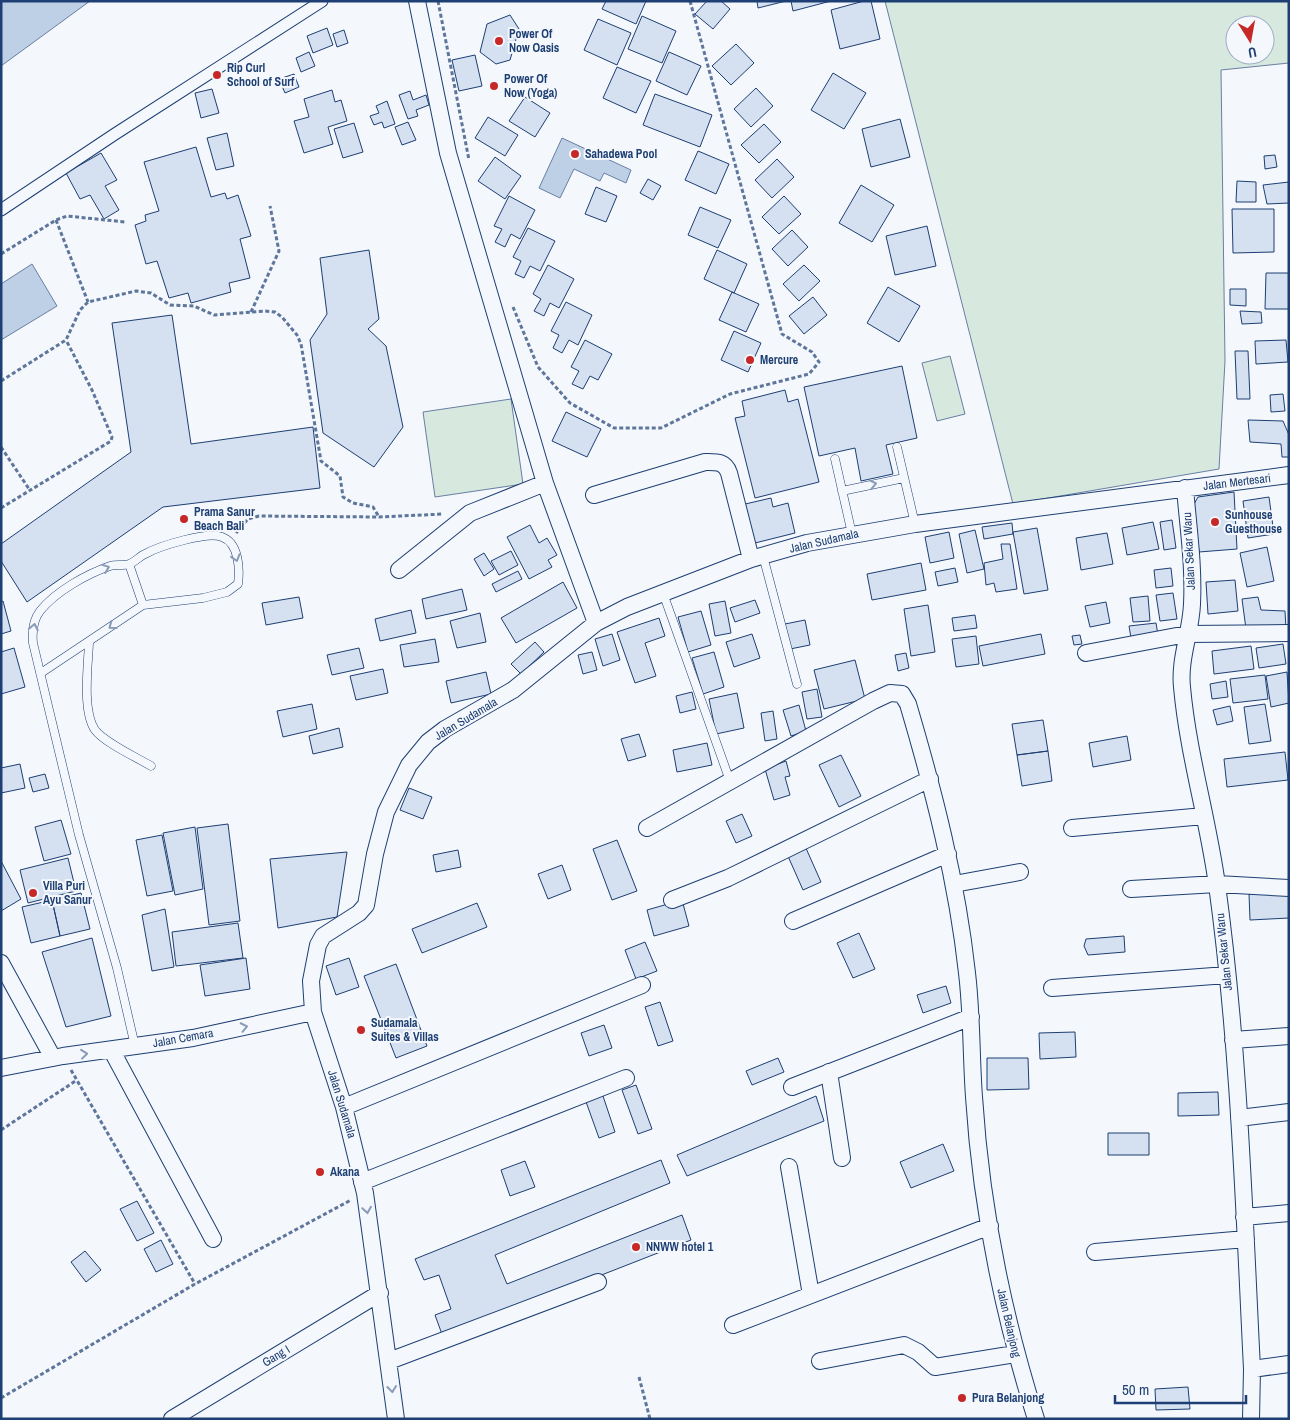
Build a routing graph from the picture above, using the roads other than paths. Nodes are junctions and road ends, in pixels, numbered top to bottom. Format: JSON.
{"nodes":[{"id":1,"x":322,"y":1,"type":"edge"},
{"id":2,"x":417,"y":1,"type":"edge"},
{"id":3,"x":1,"y":210,"type":"edge"},
{"id":4,"x":897,"y":447,"type":"dead end"},
{"id":5,"x":835,"y":459,"type":"dead end"},
{"id":6,"x":1289,"y":476,"type":"edge"},
{"id":7,"x":904,"y":478,"type":"junction"},
{"id":8,"x":545,"y":483,"type":"junction"},
{"id":9,"x":1185,"y":488,"type":"junction"},
{"id":10,"x":842,"y":491,"type":"junction"},
{"id":11,"x":594,"y":495,"type":"dead end"},
{"id":12,"x":915,"y":524,"type":"junction"},
{"id":13,"x":852,"y":534,"type":"junction"},
{"id":14,"x":757,"y":558,"type":"junction"},
{"id":15,"x":129,"y":564,"type":"junction"},
{"id":16,"x":400,"y":570,"type":"dead end"},
{"id":17,"x":663,"y":593,"type":"junction"},
{"id":18,"x":143,"y":605,"type":"junction"},
{"id":19,"x":596,"y":623,"type":"junction"},
{"id":20,"x":1289,"y":633,"type":"edge"},
{"id":21,"x":1187,"y":634,"type":"junction"},
{"id":22,"x":89,"y":643,"type":"junction"},
{"id":23,"x":1086,"y":653,"type":"dead end"},
{"id":24,"x":41,"y":673,"type":"junction"},
{"id":25,"x":797,"y":684,"type":"dead end"},
{"id":26,"x":151,"y":766,"type":"dead end"},
{"id":27,"x":930,"y":779,"type":"junction"},
{"id":28,"x":730,"y":781,"type":"junction"},
{"id":29,"x":1204,"y":816,"type":"junction"},
{"id":30,"x":647,"y":828,"type":"dead end"},
{"id":31,"x":1072,"y":828,"type":"dead end"},
{"id":32,"x":948,"y":854,"type":"junction"},
{"id":33,"x":1020,"y":872,"type":"dead end"},
{"id":34,"x":954,"y":884,"type":"junction"},
{"id":35,"x":1217,"y":884,"type":"junction"},
{"id":36,"x":1289,"y":888,"type":"edge"},
{"id":37,"x":1131,"y":890,"type":"dead end"},
{"id":38,"x":672,"y":900,"type":"dead end"},
{"id":39,"x":793,"y":921,"type":"dead end"},
{"id":40,"x":1,"y":963,"type":"edge"},
{"id":41,"x":1227,"y":975,"type":"junction"},
{"id":42,"x":642,"y":985,"type":"dead end"},
{"id":43,"x":1052,"y":988,"type":"dead end"},
{"id":44,"x":312,"y":1012,"type":"junction"},
{"id":45,"x":971,"y":1017,"type":"junction"},
{"id":46,"x":1289,"y":1036,"type":"edge"},
{"id":47,"x":1233,"y":1040,"type":"junction"},
{"id":48,"x":135,"y":1046,"type":"junction"},
{"id":49,"x":112,"y":1051,"type":"junction"},
{"id":50,"x":58,"y":1057,"type":"junction"},
{"id":51,"x":1,"y":1068,"type":"edge"},
{"id":52,"x":829,"y":1072,"type":"junction"},
{"id":53,"x":626,"y":1078,"type":"dead end"},
{"id":54,"x":792,"y":1087,"type":"dead end"},
{"id":55,"x":344,"y":1107,"type":"junction"},
{"id":56,"x":1289,"y":1112,"type":"edge"},
{"id":57,"x":1239,"y":1118,"type":"junction"},
{"id":58,"x":842,"y":1158,"type":"dead end"},
{"id":59,"x":789,"y":1167,"type":"dead end"},
{"id":60,"x":364,"y":1188,"type":"junction"},
{"id":61,"x":1289,"y":1213,"type":"edge"},
{"id":62,"x":1244,"y":1217,"type":"junction"},
{"id":63,"x":990,"y":1226,"type":"junction"},
{"id":64,"x":213,"y":1239,"type":"dead end"},
{"id":65,"x":1246,"y":1239,"type":"junction"},
{"id":66,"x":1095,"y":1252,"type":"dead end"},
{"id":67,"x":598,"y":1282,"type":"dead end"},
{"id":68,"x":380,"y":1293,"type":"junction"},
{"id":69,"x":811,"y":1295,"type":"junction"},
{"id":70,"x":733,"y":1325,"type":"dead end"},
{"id":71,"x":1015,"y":1354,"type":"junction"},
{"id":72,"x":389,"y":1361,"type":"junction"},
{"id":73,"x":820,"y":1362,"type":"dead end"},
{"id":74,"x":1289,"y":1364,"type":"edge"},
{"id":75,"x":1252,"y":1369,"type":"junction"},
{"id":76,"x":172,"y":1419,"type":"edge"},
{"id":77,"x":396,"y":1419,"type":"edge"},
{"id":78,"x":1036,"y":1419,"type":"edge"},
{"id":79,"x":1252,"y":1419,"type":"edge"}],
"edges":[{"from":1,"to":3,"type":"street"},
{"from":2,"to":8,"type":"street"},
{"from":4,"to":7,"type":"lane"},
{"from":5,"to":10,"type":"lane"},
{"from":6,"to":9,"type":"street","name":"Jalan Mertesari"},
{"from":10,"to":7,"type":"lane","one_way":true},
{"from":7,"to":12,"type":"lane"},
{"from":8,"to":16,"type":"street"},
{"from":8,"to":19,"type":"street"},
{"from":9,"to":12,"type":"street","name":"Jalan Sudamala"},
{"from":9,"to":21,"type":"street","name":"Jalan Sekar Waru"},
{"from":10,"to":13,"type":"lane"},
{"from":11,"to":14,"type":"street"},
{"from":12,"to":13,"type":"street","name":"Jalan Sudamala"},
{"from":13,"to":14,"type":"street","name":"Jalan Sudamala"},
{"from":14,"to":17,"type":"street","name":"Jalan Sudamala"},
{"from":14,"to":25,"type":"lane"},
{"from":15,"to":18,"type":"lane"},
{"from":15,"to":18,"type":"lane","one_way":true},
{"from":24,"to":15,"type":"lane","one_way":true},
{"from":17,"to":19,"type":"street","name":"Jalan Sudamala"},
{"from":17,"to":28,"type":"lane"},
{"from":18,"to":22,"type":"lane","one_way":true},
{"from":19,"to":44,"type":"street","name":"Jalan Sudamala"},
{"from":20,"to":21,"type":"street"},
{"from":21,"to":23,"type":"street"},
{"from":21,"to":29,"type":"street","name":"Jalan Sekar Waru"},
{"from":22,"to":24,"type":"lane"},
{"from":22,"to":26,"type":"lane"},
{"from":24,"to":48,"type":"lane"},
{"from":27,"to":28,"type":"street","name":"Jalan Belanjong"},
{"from":27,"to":32,"type":"street","name":"Jalan Belanjong"},
{"from":27,"to":38,"type":"street"},
{"from":28,"to":30,"type":"street"},
{"from":29,"to":31,"type":"street"},
{"from":29,"to":35,"type":"street","name":"Jalan Sekar Waru"},
{"from":32,"to":34,"type":"street","name":"Jalan Belanjong"},
{"from":32,"to":39,"type":"street"},
{"from":33,"to":34,"type":"street"},
{"from":34,"to":45,"type":"street","name":"Jalan Belanjong"},
{"from":35,"to":36,"type":"street"},
{"from":35,"to":37,"type":"street"},
{"from":35,"to":41,"type":"street","name":"Jalan Sekar Waru"},
{"from":40,"to":50,"type":"street"},
{"from":41,"to":43,"type":"street"},
{"from":41,"to":47,"type":"street","name":"Jalan Sekar Waru"},
{"from":42,"to":55,"type":"street"},
{"from":48,"to":44,"type":"street","name":"Jalan Cemara","one_way":true},
{"from":44,"to":55,"type":"street","name":"Jalan Sudamala"},
{"from":45,"to":52,"type":"street"},
{"from":45,"to":63,"type":"street","name":"Jalan Belanjong"},
{"from":46,"to":47,"type":"street"},
{"from":47,"to":57,"type":"street","name":"Jalan Sekar Waru"},
{"from":48,"to":49,"type":"street","name":"Jalan Cemara"},
{"from":50,"to":49,"type":"street","name":"Jalan Cemara","one_way":true},
{"from":49,"to":64,"type":"street"},
{"from":50,"to":51,"type":"street","name":"Jalan Cemara"},
{"from":52,"to":54,"type":"street"},
{"from":52,"to":58,"type":"street"},
{"from":53,"to":60,"type":"street"},
{"from":55,"to":60,"type":"street","name":"Jalan Sudamala"},
{"from":56,"to":57,"type":"street"},
{"from":57,"to":62,"type":"street","name":"Jalan Sekar Waru"},
{"from":59,"to":69,"type":"street"},
{"from":60,"to":68,"type":"street","name":"Jalan Sudamala","one_way":true},
{"from":61,"to":62,"type":"street"},
{"from":62,"to":65,"type":"street","name":"Jalan Sekar Waru"},
{"from":63,"to":69,"type":"street"},
{"from":63,"to":71,"type":"street","name":"Jalan Belanjong"},
{"from":65,"to":66,"type":"street"},
{"from":65,"to":75,"type":"street","name":"Jalan Sekar Waru"},
{"from":67,"to":72,"type":"street"},
{"from":68,"to":72,"type":"street","name":"Jalan Sudamala"},
{"from":68,"to":76,"type":"street","name":"Gang I"},
{"from":69,"to":70,"type":"street"},
{"from":71,"to":73,"type":"street"},
{"from":71,"to":78,"type":"street","name":"Jalan Belanjong"},
{"from":72,"to":77,"type":"street","name":"Jalan Sudamala","one_way":true},
{"from":74,"to":75,"type":"street"},
{"from":75,"to":79,"type":"street","name":"Jalan Sekar Waru"}]}
